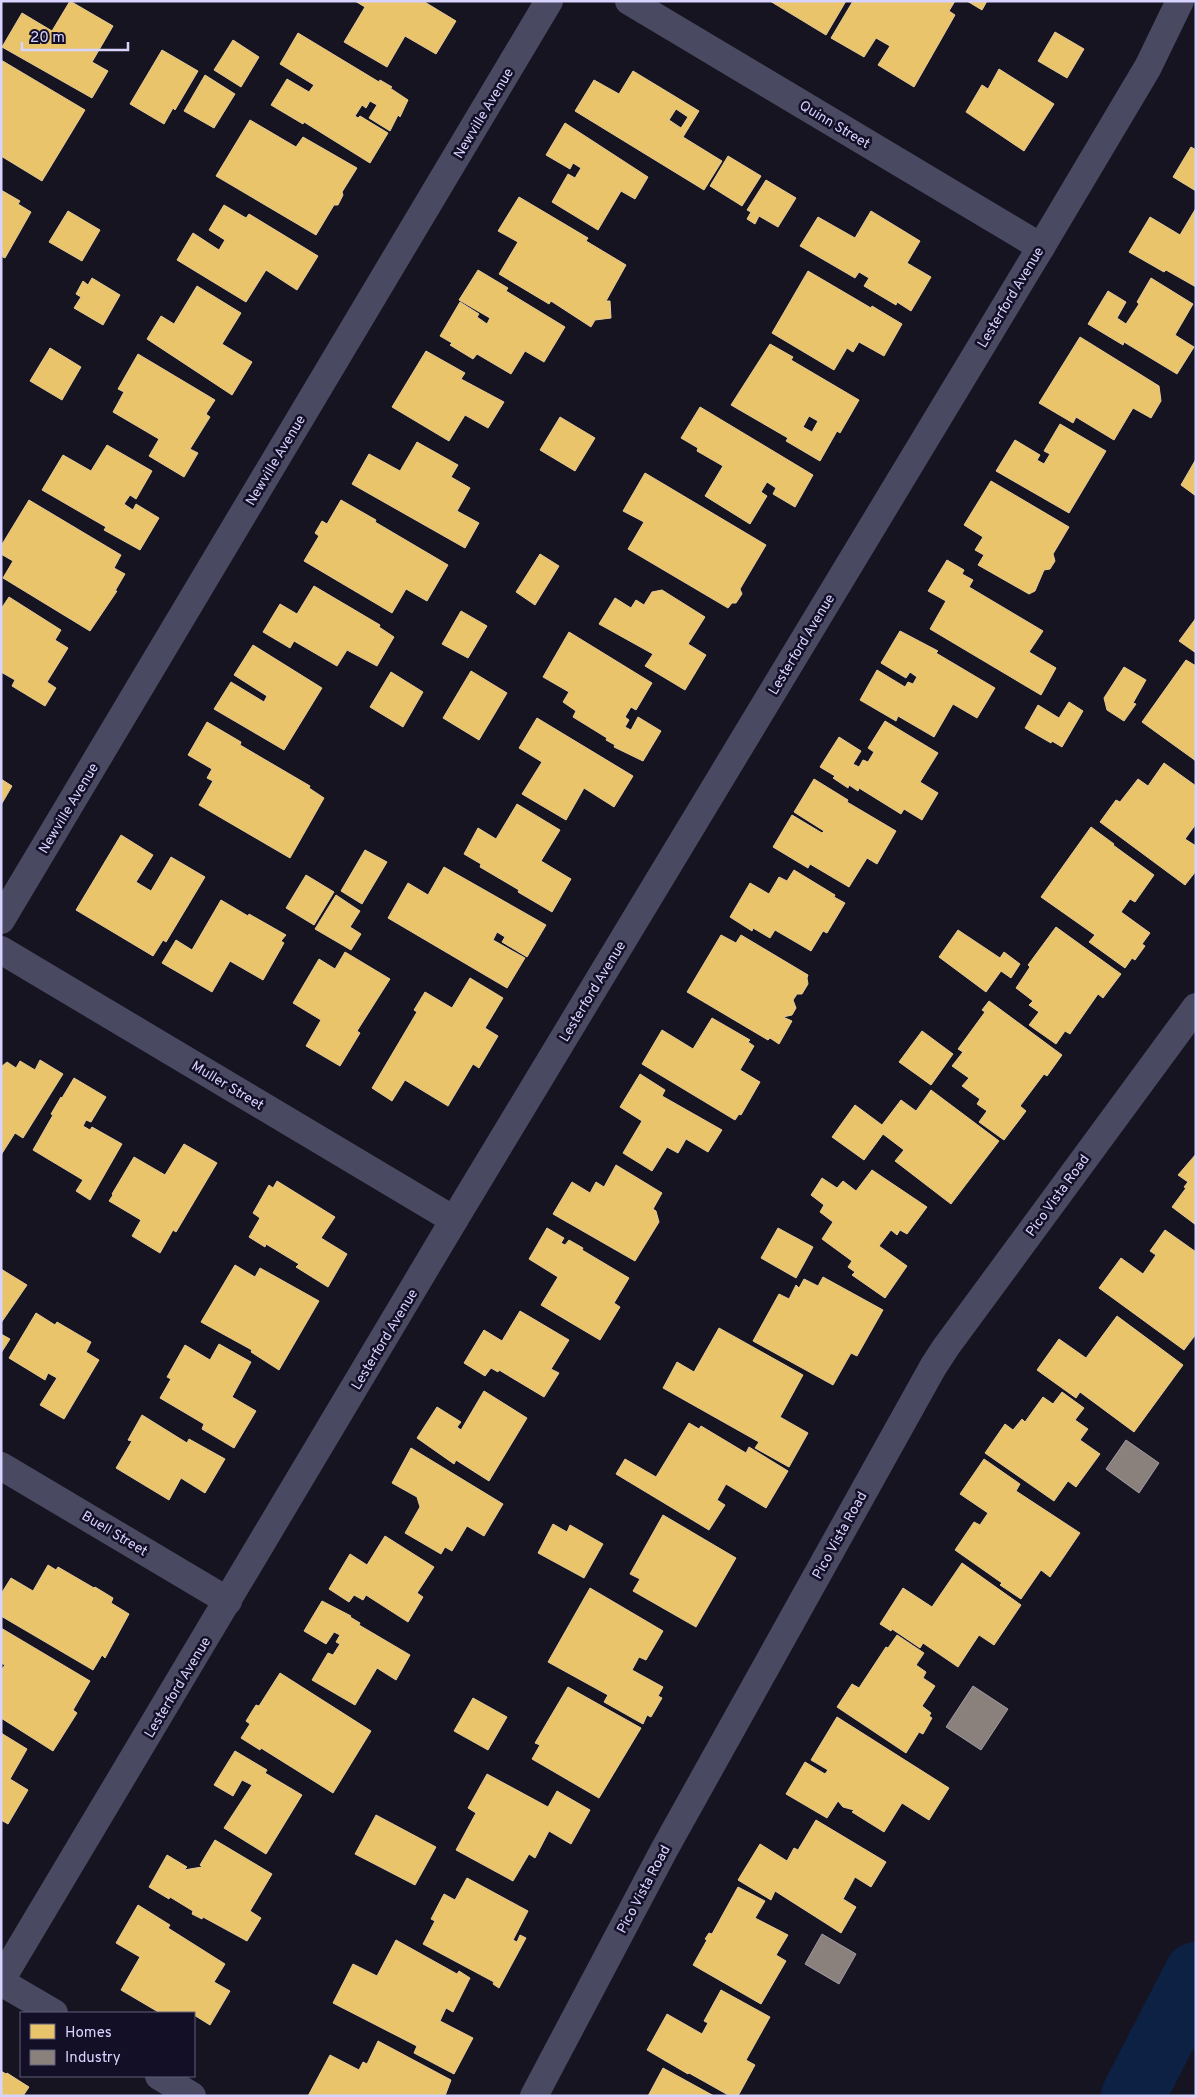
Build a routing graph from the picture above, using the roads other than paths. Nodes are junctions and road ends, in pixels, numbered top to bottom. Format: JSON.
{"nodes":[{"id":1,"x":549,"y":1,"type":"edge"},
{"id":2,"x":629,"y":1,"type":"edge"},
{"id":3,"x":1180,"y":1,"type":"edge"},
{"id":4,"x":1041,"y":247,"type":"junction"},
{"id":5,"x":1,"y":920,"type":"edge"},
{"id":6,"x":1,"y":950,"type":"edge"},
{"id":7,"x":1196,"y":1006,"type":"edge"},
{"id":8,"x":454,"y":1220,"type":"junction"},
{"id":9,"x":1,"y":1466,"type":"edge"},
{"id":10,"x":228,"y":1601,"type":"junction"},
{"id":11,"x":1,"y":1981,"type":"edge"},
{"id":12,"x":52,"y":2012,"type":"edge"},
{"id":13,"x":161,"y":2077,"type":"edge"},
{"id":14,"x":192,"y":2096,"type":"edge"},
{"id":15,"x":534,"y":2096,"type":"edge"}],
"edges":[{"from":1,"to":5,"type":"street","name":"Newville Avenue"},
{"from":2,"to":4,"type":"street","name":"Quinn Street"},
{"from":3,"to":4,"type":"street","name":"Lesterford Avenue"},
{"from":4,"to":8,"type":"street","name":"Lesterford Avenue"},
{"from":6,"to":8,"type":"street","name":"Muller Street"},
{"from":7,"to":15,"type":"street","name":"Pico Vista Road"},
{"from":8,"to":10,"type":"street","name":"Lesterford Avenue"},
{"from":9,"to":10,"type":"street","name":"Buell Street"},
{"from":10,"to":11,"type":"street","name":"Lesterford Avenue"},
{"from":11,"to":12,"type":"street"},
{"from":13,"to":14,"type":"street"}]}
